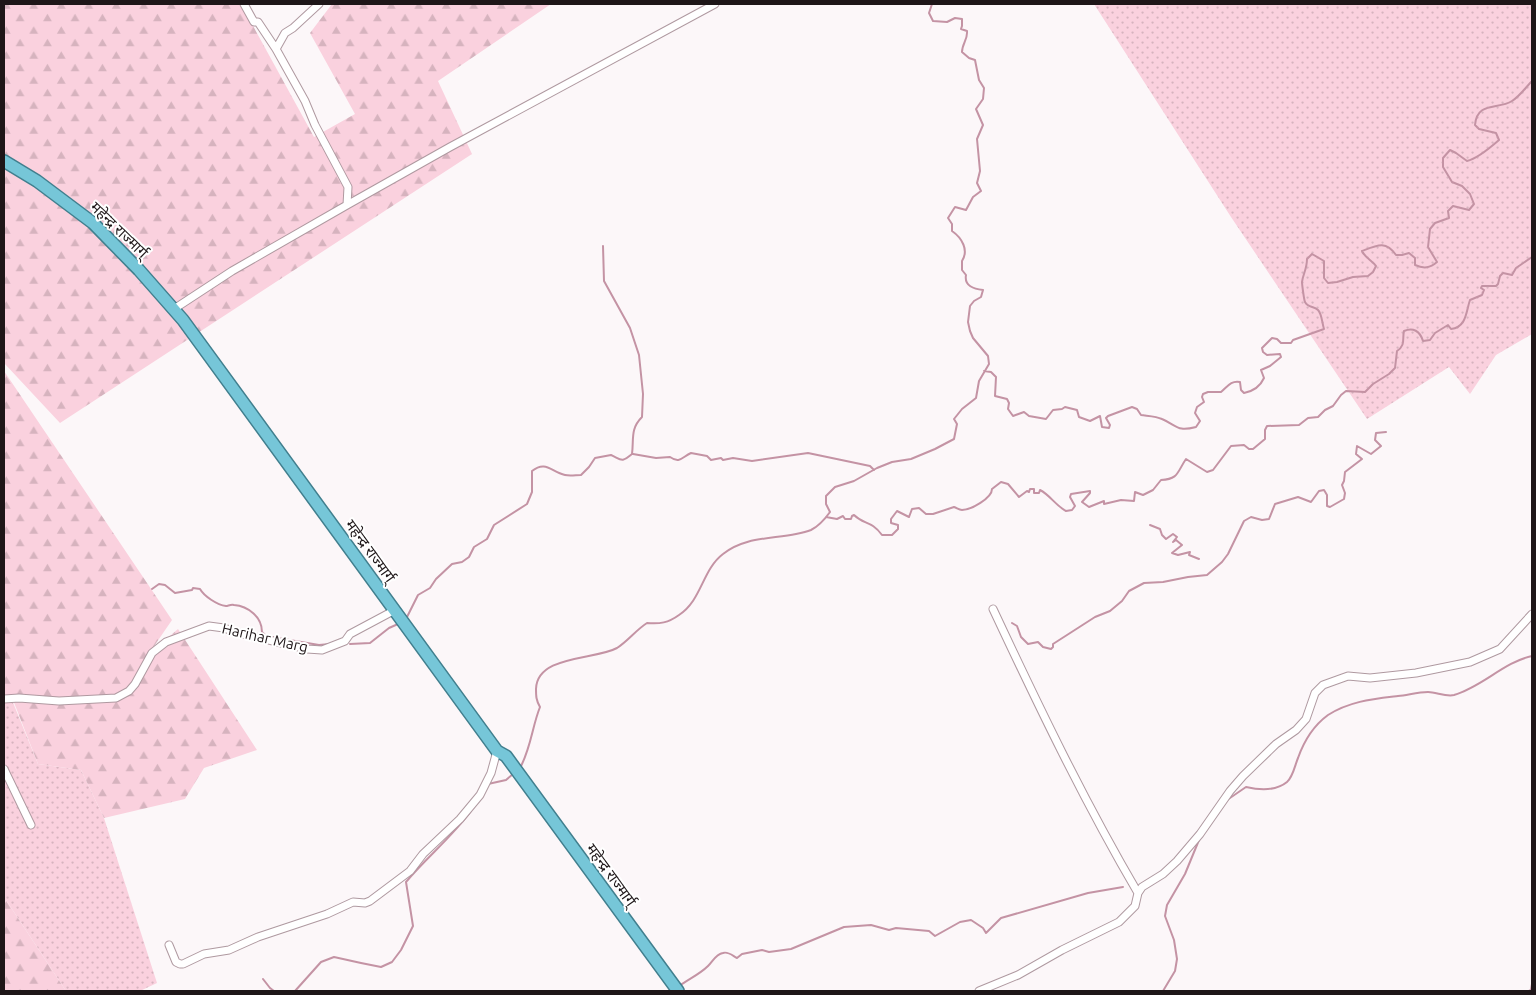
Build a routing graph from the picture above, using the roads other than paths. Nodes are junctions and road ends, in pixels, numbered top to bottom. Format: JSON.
{"nodes":[{"id":1,"x":244,"y":4,"type":"edge"},
{"id":2,"x":319,"y":4,"type":"edge"},
{"id":3,"x":715,"y":4,"type":"edge"},
{"id":4,"x":276,"y":48,"type":"junction"},
{"id":5,"x":4,"y":161,"type":"edge"},
{"id":6,"x":347,"y":205,"type":"junction"},
{"id":7,"x":174,"y":309,"type":"junction"},
{"id":8,"x":993,"y":609,"type":"dead end"},
{"id":9,"x":395,"y":610,"type":"junction"},
{"id":10,"x":1532,"y":614,"type":"edge"},
{"id":11,"x":4,"y":699,"type":"edge"},
{"id":12,"x":502,"y":754,"type":"junction"},
{"id":13,"x":4,"y":769,"type":"edge"},
{"id":14,"x":31,"y":825,"type":"dead end"},
{"id":15,"x":1138,"y":893,"type":"junction"},
{"id":16,"x":169,"y":945,"type":"dead end"},
{"id":17,"x":1000,"y":988,"type":"edge"},
{"id":18,"x":678,"y":991,"type":"edge"},
{"id":19,"x":979,"y":991,"type":"edge"}],
"edges":[{"from":1,"to":4,"type":"street"},
{"from":2,"to":4,"type":"street"},
{"from":3,"to":6,"type":"street"},
{"from":4,"to":6,"type":"street"},
{"from":5,"to":7,"type":"highway","name":"महेन्द्र राज्मार्ग्"},
{"from":6,"to":7,"type":"street"},
{"from":7,"to":9,"type":"highway","name":"महेन्द्र राज्मार्ग्"},
{"from":8,"to":15,"type":"street"},
{"from":9,"to":11,"type":"street","name":"Harihar Marg"},
{"from":9,"to":12,"type":"highway","name":"महेन्द्र राज्मार्ग्"},
{"from":10,"to":15,"type":"street"},
{"from":12,"to":16,"type":"street"},
{"from":12,"to":18,"type":"highway","name":"महेन्द्र राज्मार्ग्"},
{"from":13,"to":14,"type":"street"},
{"from":15,"to":17,"type":"street"},
{"from":17,"to":19,"type":"street"}]}
